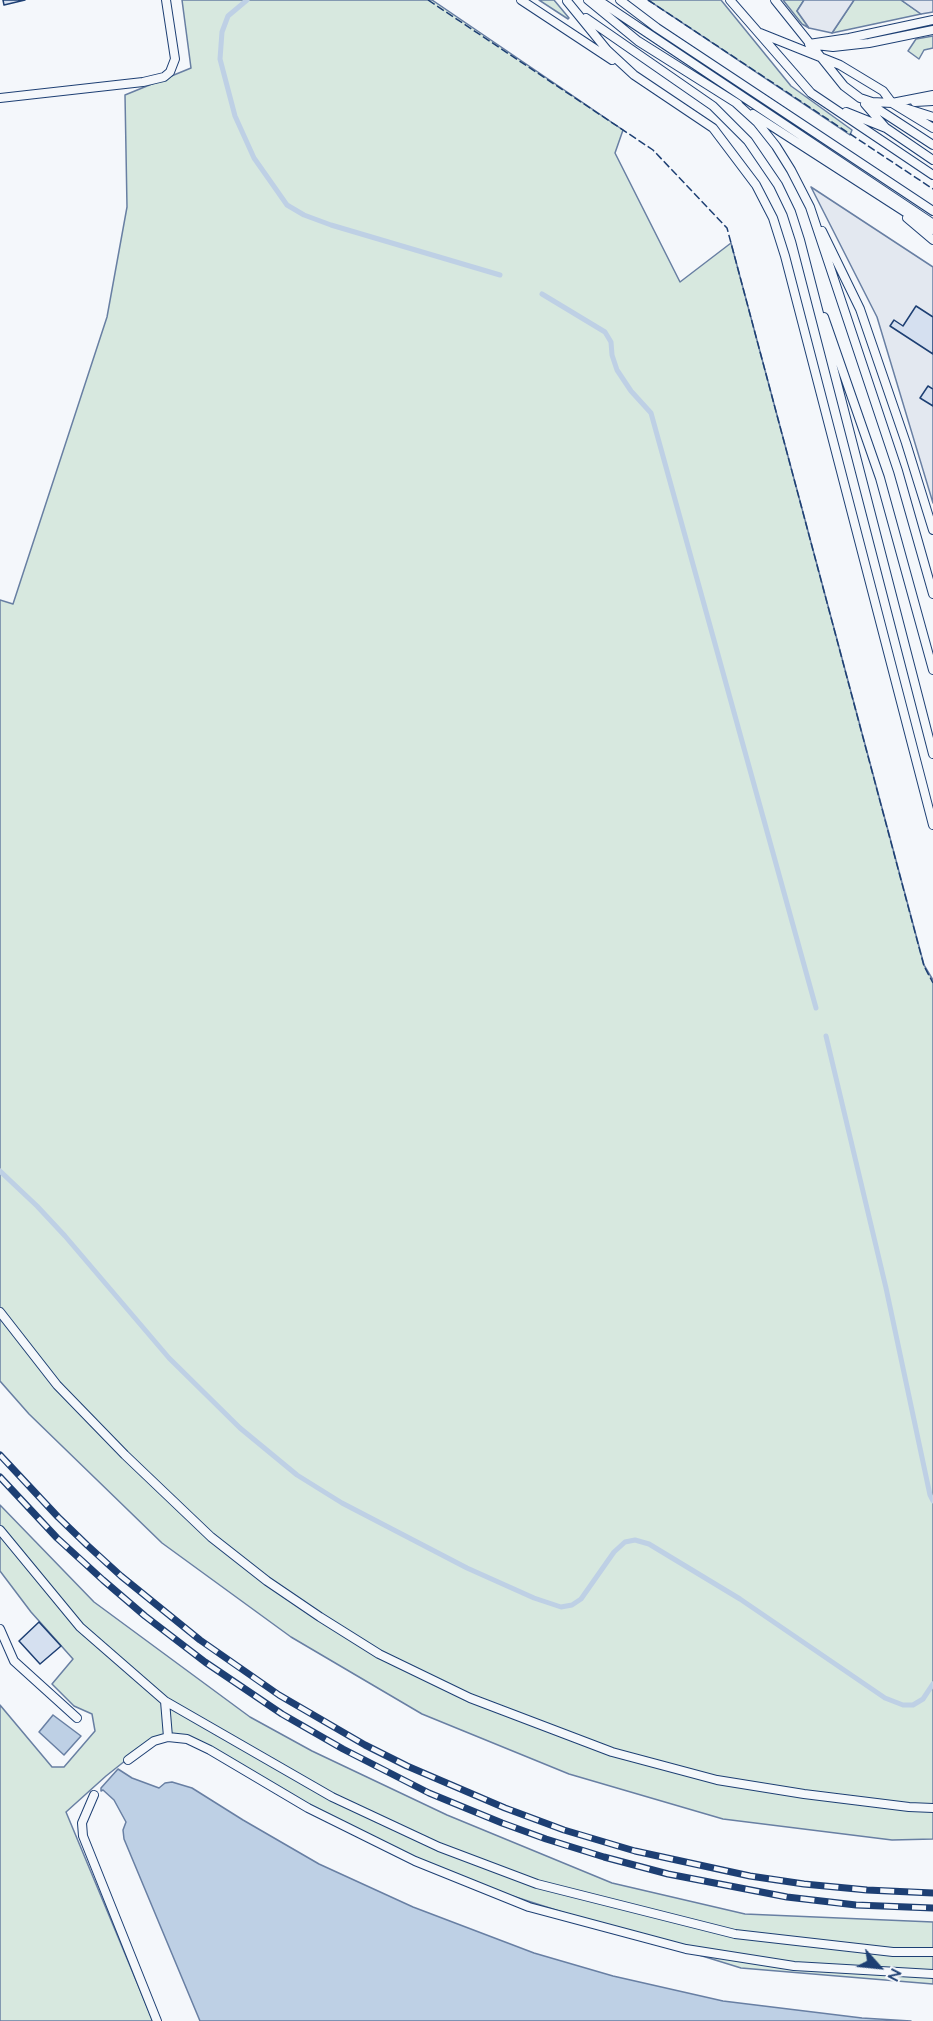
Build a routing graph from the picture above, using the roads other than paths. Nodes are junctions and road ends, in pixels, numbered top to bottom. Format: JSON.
{"nodes":[{"id":1,"x":166,"y":0,"type":"edge"},
{"id":2,"x":521,"y":0,"type":"edge"},
{"id":3,"x":566,"y":0,"type":"edge"},
{"id":4,"x":588,"y":0,"type":"edge"},
{"id":5,"x":598,"y":0,"type":"edge"},
{"id":6,"x":620,"y":0,"type":"edge"},
{"id":7,"x":730,"y":0,"type":"edge"},
{"id":8,"x":775,"y":0,"type":"edge"},
{"id":9,"x":621,"y":17,"type":"junction"},
{"id":10,"x":933,"y":20,"type":"edge"},
{"id":11,"x":657,"y":28,"type":"junction"},
{"id":12,"x":933,"y":30,"type":"edge"},
{"id":13,"x":757,"y":32,"type":"junction"},
{"id":14,"x":809,"y":44,"type":"junction"},
{"id":15,"x":819,"y":57,"type":"junction"},
{"id":16,"x":634,"y":75,"type":"junction"},
{"id":17,"x":0,"y":98,"type":"edge"},
{"id":18,"x":860,"y":98,"type":"junction"},
{"id":19,"x":933,"y":100,"type":"edge"},
{"id":20,"x":735,"y":102,"type":"junction"},
{"id":21,"x":892,"y":103,"type":"junction"},
{"id":22,"x":830,"y":106,"type":"junction"},
{"id":23,"x":933,"y":111,"type":"edge"},
{"id":24,"x":933,"y":117,"type":"edge"},
{"id":25,"x":886,"y":128,"type":"junction"},
{"id":26,"x":933,"y":128,"type":"edge"},
{"id":27,"x":933,"y":145,"type":"edge"},
{"id":28,"x":933,"y":160,"type":"edge"},
{"id":29,"x":933,"y":175,"type":"edge"},
{"id":30,"x":883,"y":197,"type":"junction"},
{"id":31,"x":810,"y":207,"type":"junction"},
{"id":32,"x":933,"y":211,"type":"edge"},
{"id":33,"x":933,"y":224,"type":"edge"},
{"id":34,"x":933,"y":230,"type":"edge"},
{"id":35,"x":933,"y":240,"type":"edge"},
{"id":36,"x":809,"y":276,"type":"junction"},
{"id":37,"x":933,"y":530,"type":"edge"},
{"id":38,"x":933,"y":594,"type":"edge"},
{"id":39,"x":933,"y":670,"type":"edge"},
{"id":40,"x":933,"y":753,"type":"edge"},
{"id":41,"x":933,"y":825,"type":"edge"},
{"id":42,"x":0,"y":1312,"type":"edge"},
{"id":43,"x":0,"y":1530,"type":"edge"},
{"id":44,"x":0,"y":1629,"type":"edge"},
{"id":45,"x":165,"y":1701,"type":"junction"},
{"id":46,"x":77,"y":1718,"type":"dead end"},
{"id":47,"x":168,"y":1737,"type":"junction"},
{"id":48,"x":128,"y":1760,"type":"dead end"},
{"id":49,"x":94,"y":1795,"type":"dead end"},
{"id":50,"x":933,"y":1808,"type":"edge"},
{"id":51,"x":933,"y":1952,"type":"edge"},
{"id":52,"x":933,"y":1974,"type":"edge"},
{"id":53,"x":157,"y":2021,"type":"edge"}],
"edges":[{"from":1,"to":17,"type":"lane"},
{"from":2,"to":16,"type":"lane"},
{"from":3,"to":16,"type":"lane"},
{"from":3,"to":36,"type":"lane"},
{"from":4,"to":20,"type":"lane"},
{"from":5,"to":9,"type":"lane"},
{"from":6,"to":11,"type":"lane"},
{"from":7,"to":13,"type":"lane"},
{"from":8,"to":14,"type":"lane"},
{"from":9,"to":11,"type":"lane"},
{"from":9,"to":33,"type":"lane"},
{"from":10,"to":14,"type":"lane"},
{"from":11,"to":32,"type":"lane"},
{"from":12,"to":14,"type":"lane"},
{"from":13,"to":15,"type":"lane"},
{"from":13,"to":22,"type":"lane"},
{"from":14,"to":15,"type":"lane"},
{"from":15,"to":18,"type":"lane"},
{"from":15,"to":21,"type":"lane"},
{"from":16,"to":41,"type":"lane"},
{"from":18,"to":21,"type":"lane"},
{"from":18,"to":25,"type":"lane"},
{"from":18,"to":27,"type":"lane"},
{"from":19,"to":21,"type":"lane"},
{"from":20,"to":30,"type":"lane"},
{"from":20,"to":31,"type":"lane"},
{"from":21,"to":23,"type":"lane"},
{"from":21,"to":24,"type":"lane"},
{"from":21,"to":26,"type":"lane"},
{"from":22,"to":25,"type":"lane"},
{"from":22,"to":29,"type":"lane"},
{"from":25,"to":28,"type":"lane"},
{"from":30,"to":34,"type":"lane"},
{"from":30,"to":35,"type":"lane"},
{"from":31,"to":37,"type":"lane"},
{"from":31,"to":38,"type":"lane"},
{"from":36,"to":39,"type":"lane"},
{"from":36,"to":40,"type":"lane"},
{"from":42,"to":50,"type":"lane"},
{"from":43,"to":45,"type":"lane"},
{"from":44,"to":46,"type":"lane"},
{"from":45,"to":47,"type":"lane"},
{"from":45,"to":51,"type":"lane"},
{"from":47,"to":48,"type":"lane"},
{"from":47,"to":52,"type":"lane"},
{"from":49,"to":53,"type":"lane"}]}
